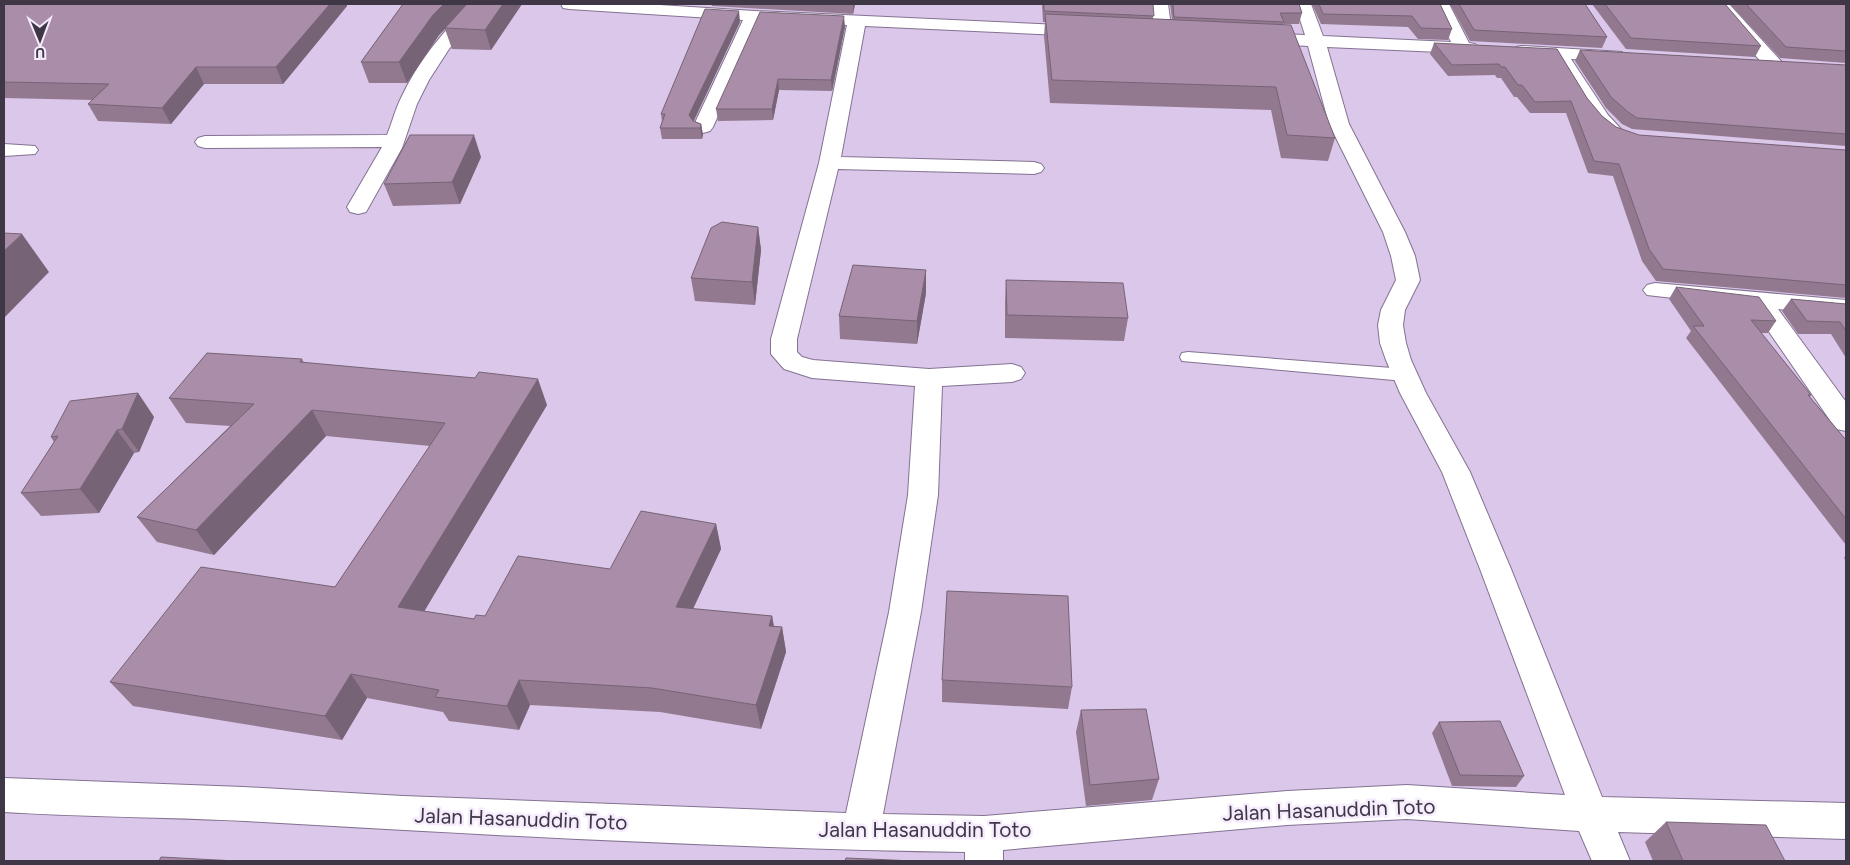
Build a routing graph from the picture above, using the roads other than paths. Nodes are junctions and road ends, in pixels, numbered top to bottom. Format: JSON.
{"nodes":[{"id":1,"x":480,"y":4,"type":"edge"},
{"id":2,"x":569,"y":4,"type":"edge"},
{"id":3,"x":1160,"y":4,"type":"edge"},
{"id":4,"x":1303,"y":4,"type":"edge"},
{"id":5,"x":1440,"y":4,"type":"edge"},
{"id":6,"x":1720,"y":4,"type":"edge"},
{"id":7,"x":754,"y":16,"type":"junction"},
{"id":8,"x":857,"y":21,"type":"junction"},
{"id":9,"x":1095,"y":31,"type":"edge"},
{"id":10,"x":1144,"y":33,"type":"edge"},
{"id":11,"x":1163,"y":34,"type":"junction"},
{"id":12,"x":1182,"y":35,"type":"edge"},
{"id":13,"x":1240,"y":38,"type":"edge"},
{"id":14,"x":1316,"y":41,"type":"junction"},
{"id":15,"x":1609,"y":41,"type":"edge"},
{"id":16,"x":1463,"y":48,"type":"junction"},
{"id":17,"x":1482,"y":49,"type":"edge"},
{"id":18,"x":1501,"y":50,"type":"edge"},
{"id":19,"x":1559,"y":54,"type":"junction"},
{"id":20,"x":1754,"y":64,"type":"edge"},
{"id":21,"x":1774,"y":65,"type":"junction"},
{"id":22,"x":1792,"y":66,"type":"edge"},
{"id":23,"x":703,"y":127,"type":"dead end"},
{"id":24,"x":1628,"y":138,"type":"edge"},
{"id":25,"x":395,"y":141,"type":"junction"},
{"id":26,"x":206,"y":142,"type":"dead end"},
{"id":27,"x":4,"y":150,"type":"edge"},
{"id":28,"x":28,"y":150,"type":"dead end"},
{"id":29,"x":829,"y":163,"type":"junction"},
{"id":30,"x":1034,"y":168,"type":"dead end"},
{"id":31,"x":358,"y":207,"type":"dead end"},
{"id":32,"x":1655,"y":290,"type":"dead end"},
{"id":33,"x":1760,"y":301,"type":"junction"},
{"id":34,"x":1846,"y":308,"type":"edge"},
{"id":35,"x":1188,"y":356,"type":"dead end"},
{"id":36,"x":1012,"y":373,"type":"dead end"},
{"id":37,"x":1405,"y":375,"type":"junction"},
{"id":38,"x":929,"y":378,"type":"junction"},
{"id":39,"x":1846,"y":422,"type":"edge"},
{"id":40,"x":4,"y":794,"type":"edge"},
{"id":41,"x":1590,"y":814,"type":"junction"},
{"id":42,"x":1846,"y":821,"type":"edge"},
{"id":43,"x":860,"y":832,"type":"junction"},
{"id":44,"x":984,"y":848,"type":"edge"},
{"id":45,"x":1611,"y":861,"type":"edge"}],
"edges":[{"from":1,"to":25,"type":"street"},
{"from":2,"to":7,"type":"street"},
{"from":3,"to":11,"type":"street"},
{"from":4,"to":14,"type":"street"},
{"from":5,"to":16,"type":"street"},
{"from":6,"to":21,"type":"street"},
{"from":7,"to":8,"type":"street"},
{"from":7,"to":23,"type":"street"},
{"from":8,"to":9,"type":"street"},
{"from":8,"to":29,"type":"street"},
{"from":10,"to":11,"type":"street"},
{"from":11,"to":12,"type":"street"},
{"from":13,"to":14,"type":"street"},
{"from":14,"to":16,"type":"street"},
{"from":14,"to":37,"type":"street"},
{"from":15,"to":19,"type":"street"},
{"from":16,"to":17,"type":"street"},
{"from":18,"to":19,"type":"street"},
{"from":19,"to":24,"type":"street"},
{"from":20,"to":21,"type":"street"},
{"from":21,"to":22,"type":"street"},
{"from":25,"to":26,"type":"street"},
{"from":25,"to":31,"type":"street"},
{"from":27,"to":28,"type":"street"},
{"from":29,"to":30,"type":"street"},
{"from":29,"to":38,"type":"street"},
{"from":32,"to":33,"type":"street"},
{"from":33,"to":34,"type":"street"},
{"from":33,"to":39,"type":"street"},
{"from":35,"to":37,"type":"lane"},
{"from":36,"to":38,"type":"street"},
{"from":37,"to":41,"type":"street"},
{"from":38,"to":43,"type":"street"},
{"from":40,"to":43,"type":"street","name":"Jalan Hasanuddin Toto"},
{"from":41,"to":42,"type":"street","name":"Jalan Hasanuddin Toto"},
{"from":41,"to":44,"type":"street","name":"Jalan Hasanuddin Toto"},
{"from":41,"to":45,"type":"street"},
{"from":43,"to":44,"type":"street","name":"Jalan Hasanuddin Toto"}]}
